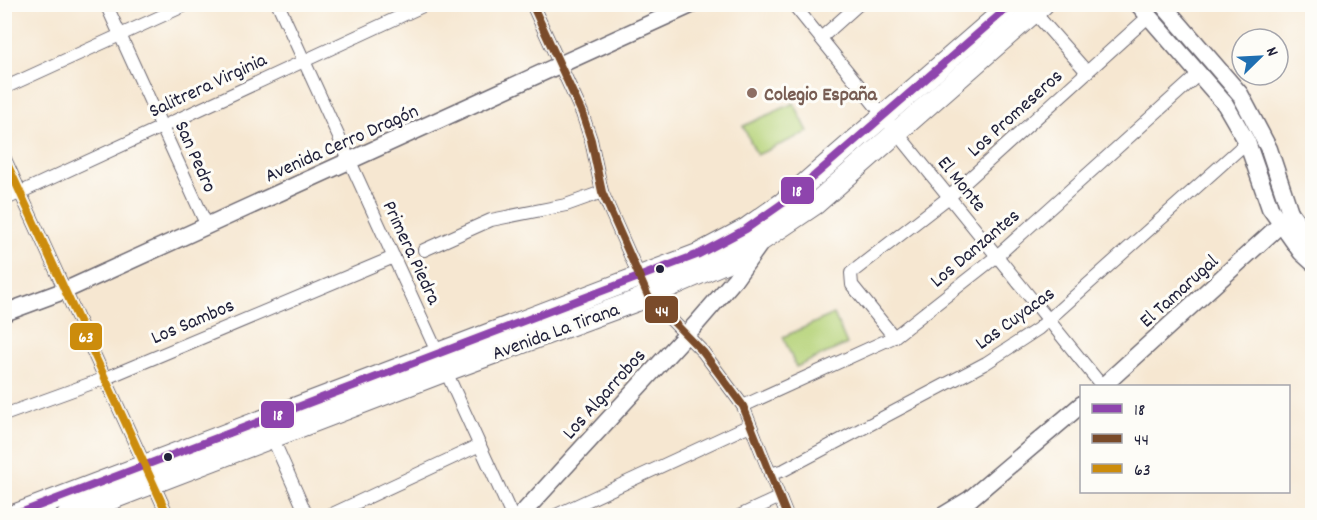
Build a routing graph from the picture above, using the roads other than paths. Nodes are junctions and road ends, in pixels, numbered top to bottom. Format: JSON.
{"nodes":[{"id":1,"x":106,"y":4,"type":"edge"},
{"id":2,"x":188,"y":4,"type":"edge"},
{"id":3,"x":278,"y":4,"type":"edge"},
{"id":4,"x":427,"y":4,"type":"edge"},
{"id":5,"x":532,"y":4,"type":"edge"},
{"id":6,"x":693,"y":4,"type":"edge"},
{"id":7,"x":793,"y":4,"type":"edge"},
{"id":8,"x":859,"y":4,"type":"edge"},
{"id":9,"x":1012,"y":4,"type":"edge"},
{"id":10,"x":1162,"y":4,"type":"edge"},
{"id":11,"x":1039,"y":8,"type":"edge"},
{"id":12,"x":1143,"y":10,"type":"edge"},
{"id":13,"x":120,"y":35,"type":"junction"},
{"id":14,"x":820,"y":38,"type":"junction"},
{"id":15,"x":304,"y":61,"type":"junction"},
{"id":16,"x":560,"y":66,"type":"junction"},
{"id":17,"x":1087,"y":72,"type":"junction"},
{"id":18,"x":1200,"y":73,"type":"junction"},
{"id":19,"x":4,"y":88,"type":"edge"},
{"id":20,"x":884,"y":117,"type":"junction"},
{"id":21,"x":162,"y":127,"type":"junction"},
{"id":22,"x":897,"y":133,"type":"junction"},
{"id":23,"x":1247,"y":142,"type":"junction"},
{"id":24,"x":4,"y":157,"type":"edge"},
{"id":25,"x":350,"y":160,"type":"junction"},
{"id":26,"x":21,"y":192,"type":"junction"},
{"id":27,"x":602,"y":192,"type":"junction"},
{"id":28,"x":949,"y":197,"type":"junction"},
{"id":29,"x":4,"y":200,"type":"edge"},
{"id":30,"x":1286,"y":218,"type":"junction"},
{"id":31,"x":207,"y":226,"type":"junction"},
{"id":32,"x":1312,"y":241,"type":"edge"},
{"id":33,"x":761,"y":242,"type":"junction"},
{"id":34,"x":424,"y":250,"type":"dead end"},
{"id":35,"x":997,"y":256,"type":"junction"},
{"id":36,"x":394,"y":257,"type":"junction"},
{"id":37,"x":1312,"y":262,"type":"edge"},
{"id":38,"x":644,"y":287,"type":"junction"},
{"id":39,"x":66,"y":290,"type":"junction"},
{"id":40,"x":4,"y":313,"type":"edge"},
{"id":41,"x":1049,"y":321,"type":"junction"},
{"id":42,"x":686,"y":335,"type":"junction"},
{"id":43,"x":894,"y":337,"type":"junction"},
{"id":44,"x":442,"y":362,"type":"junction"},
{"id":45,"x":106,"y":378,"type":"junction"},
{"id":46,"x":1100,"y":385,"type":"edge"},
{"id":47,"x":1104,"y":385,"type":"edge"},
{"id":48,"x":743,"y":406,"type":"junction"},
{"id":49,"x":1080,"y":406,"type":"edge"},
{"id":50,"x":4,"y":416,"type":"edge"},
{"id":51,"x":750,"y":424,"type":"junction"},
{"id":52,"x":272,"y":437,"type":"junction"},
{"id":53,"x":480,"y":445,"type":"junction"},
{"id":54,"x":150,"y":474,"type":"junction"},
{"id":55,"x":770,"y":474,"type":"junction"},
{"id":56,"x":778,"y":498,"type":"junction"},
{"id":57,"x":12,"y":516,"type":"edge"},
{"id":58,"x":67,"y":516,"type":"edge"},
{"id":59,"x":168,"y":516,"type":"edge"},
{"id":60,"x":307,"y":516,"type":"edge"},
{"id":61,"x":328,"y":516,"type":"edge"},
{"id":62,"x":512,"y":516,"type":"edge"},
{"id":63,"x":520,"y":516,"type":"edge"},
{"id":64,"x":554,"y":516,"type":"edge"},
{"id":65,"x":739,"y":516,"type":"edge"},
{"id":66,"x":787,"y":516,"type":"edge"},
{"id":67,"x":942,"y":516,"type":"edge"}],
"edges":[{"from":1,"to":13,"type":"street","name":"San Pedro"},
{"from":2,"to":13,"type":"street"},
{"from":3,"to":15,"type":"street","name":"Primera Piedra"},
{"from":4,"to":15,"type":"street","name":"Salitrera Virginia"},
{"from":5,"to":16,"type":"street"},
{"from":6,"to":16,"type":"street","name":"Avenida Cerro Dragón"},
{"from":7,"to":14,"type":"street","name":"El Monte"},
{"from":8,"to":14,"type":"street"},
{"from":9,"to":20,"type":"highway","name":"Avenida La Tirana"},
{"from":10,"to":30,"type":"street"},
{"from":11,"to":17,"type":"street"},
{"from":11,"to":22,"type":"highway","name":"Avenida La Tirana"},
{"from":12,"to":17,"type":"street","name":"Los Promeseros"},
{"from":12,"to":18,"type":"street"},
{"from":13,"to":19,"type":"street"},
{"from":13,"to":21,"type":"street","name":"San Pedro"},
{"from":14,"to":20,"type":"street","name":"El Monte"},
{"from":15,"to":21,"type":"street","name":"Salitrera Virginia"},
{"from":15,"to":25,"type":"street","name":"Primera Piedra"},
{"from":16,"to":25,"type":"street","name":"Avenida Cerro Dragón"},
{"from":16,"to":27,"type":"street"},
{"from":17,"to":28,"type":"street","name":"Los Promeseros"},
{"from":18,"to":23,"type":"street"},
{"from":18,"to":35,"type":"street","name":"Los Danzantes"},
{"from":20,"to":22,"type":"street","name":"El Monte"},
{"from":20,"to":38,"type":"highway","name":"Avenida La Tirana"},
{"from":21,"to":26,"type":"street","name":"Salitrera Virginia"},
{"from":21,"to":31,"type":"street","name":"San Pedro"},
{"from":22,"to":28,"type":"street","name":"El Monte"},
{"from":22,"to":33,"type":"highway","name":"Avenida La Tirana"},
{"from":23,"to":30,"type":"street"},
{"from":23,"to":41,"type":"street","name":"Las Cuyacas"},
{"from":24,"to":26,"type":"street"},
{"from":25,"to":31,"type":"street","name":"Avenida Cerro Dragón"},
{"from":25,"to":36,"type":"street","name":"Primera Piedra"},
{"from":26,"to":29,"type":"street","name":"Salitrera Virginia"},
{"from":26,"to":39,"type":"street"},
{"from":27,"to":34,"type":"street"},
{"from":27,"to":38,"type":"street"},
{"from":28,"to":35,"type":"street","name":"El Monte"},
{"from":28,"to":43,"type":"street","name":"Los Promeseros"},
{"from":30,"to":32,"type":"street"},
{"from":30,"to":37,"type":"street"},
{"from":30,"to":47,"type":"street","name":"El Tamarugal"},
{"from":31,"to":39,"type":"street","name":"Avenida Cerro Dragón"},
{"from":33,"to":38,"type":"highway","name":"Avenida La Tirana"},
{"from":33,"to":42,"type":"street","name":"Los Algarrobos"},
{"from":35,"to":41,"type":"street","name":"El Monte"},
{"from":35,"to":43,"type":"street","name":"Los Danzantes"},
{"from":36,"to":44,"type":"street","name":"Primera Piedra"},
{"from":36,"to":45,"type":"street","name":"Los Sambos"},
{"from":38,"to":42,"type":"street"},
{"from":38,"to":44,"type":"highway","name":"Avenida La Tirana"},
{"from":39,"to":40,"type":"street","name":"Avenida Cerro Dragón"},
{"from":39,"to":45,"type":"street"},
{"from":41,"to":46,"type":"street","name":"El Monte"},
{"from":41,"to":55,"type":"street","name":"Las Cuyacas"},
{"from":42,"to":48,"type":"street"},
{"from":42,"to":63,"type":"street","name":"Los Algarrobos"},
{"from":43,"to":48,"type":"street","name":"Los Danzantes"},
{"from":44,"to":52,"type":"highway","name":"Avenida La Tirana"},
{"from":44,"to":53,"type":"street","name":"Primera Piedra"},
{"from":44,"to":54,"type":"highway","name":"Avenida La Tirana"},
{"from":45,"to":50,"type":"street","name":"Los Sambos"},
{"from":45,"to":54,"type":"street"},
{"from":48,"to":51,"type":"street"},
{"from":49,"to":67,"type":"street"},
{"from":51,"to":55,"type":"street"},
{"from":51,"to":64,"type":"street"},
{"from":52,"to":54,"type":"highway","name":"Avenida La Tirana"},
{"from":52,"to":60,"type":"street"},
{"from":53,"to":61,"type":"street"},
{"from":53,"to":62,"type":"street","name":"Primera Piedra"},
{"from":54,"to":57,"type":"highway","name":"Avenida La Tirana"},
{"from":54,"to":58,"type":"highway","name":"Avenida La Tirana"},
{"from":54,"to":59,"type":"street"},
{"from":55,"to":56,"type":"street"},
{"from":56,"to":65,"type":"street"},
{"from":56,"to":66,"type":"street"}]}
